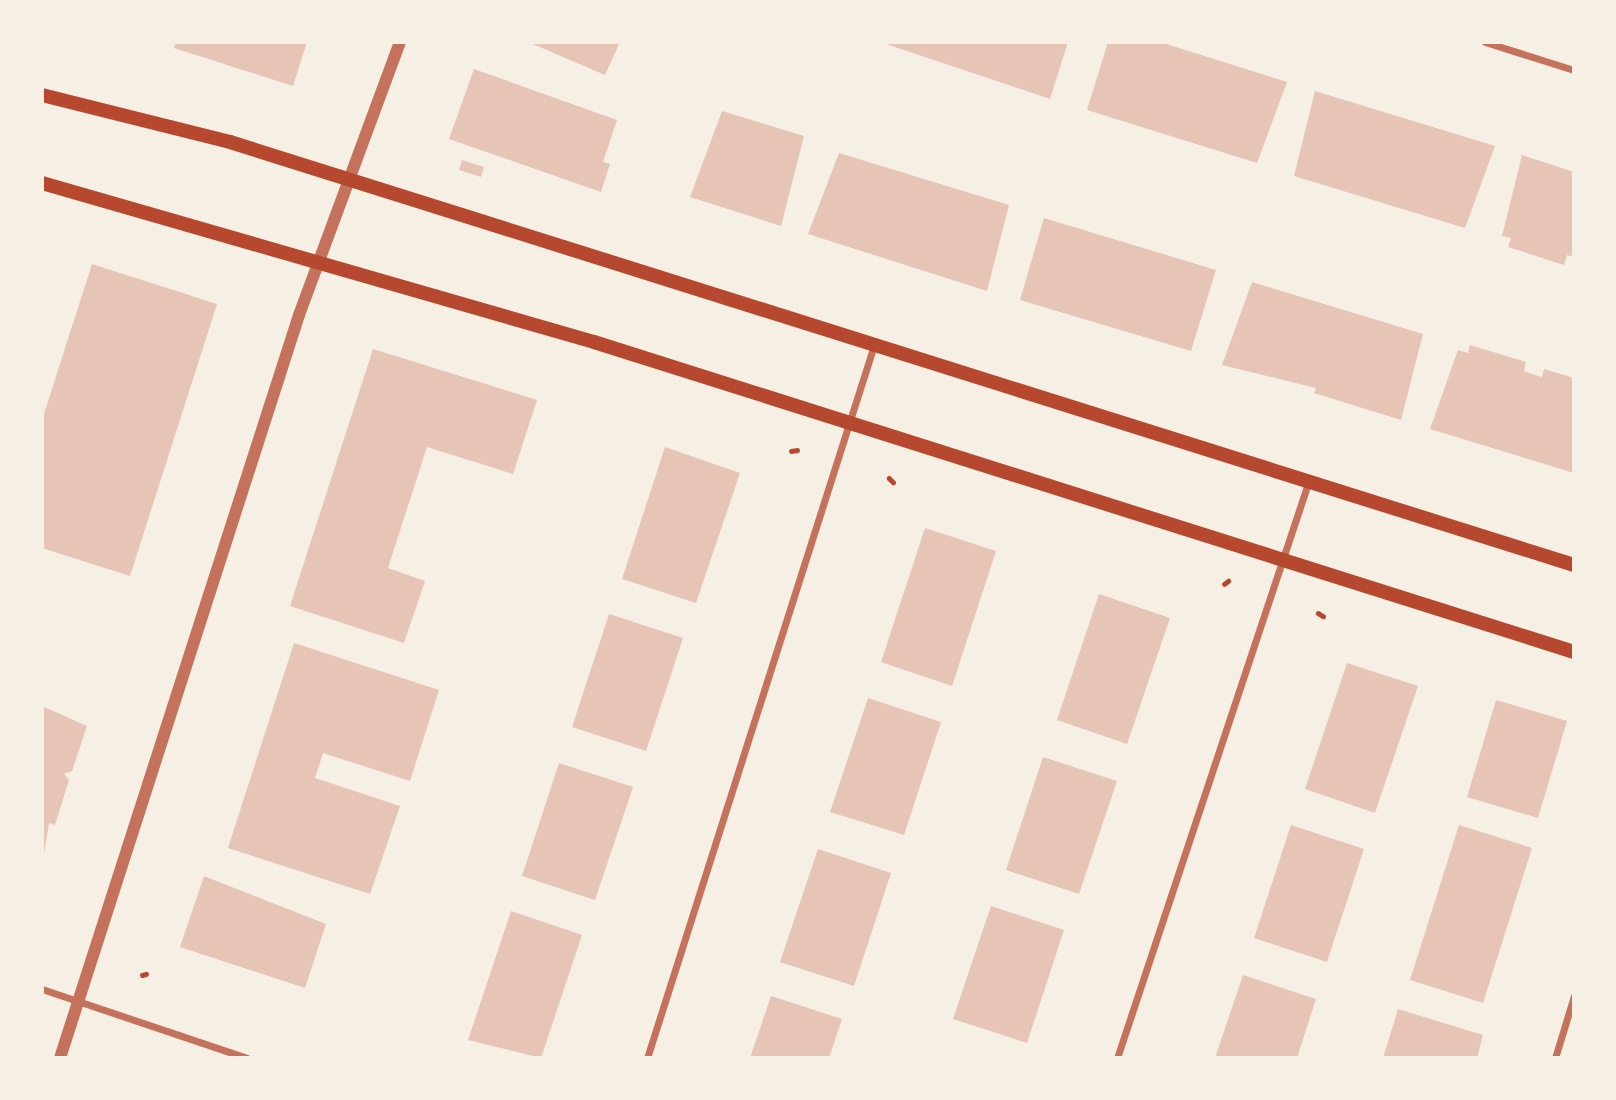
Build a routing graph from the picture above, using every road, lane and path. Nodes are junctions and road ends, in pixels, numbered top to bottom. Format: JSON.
{"nodes":[{"id":1,"x":400,"y":42,"type":"edge"},
{"id":2,"x":1485,"y":42,"type":"edge"},
{"id":3,"x":1507,"y":45,"type":"edge"},
{"id":4,"x":1574,"y":70,"type":"edge"},
{"id":5,"x":42,"y":95,"type":"edge"},
{"id":6,"x":346,"y":177,"type":"junction"},
{"id":7,"x":42,"y":183,"type":"edge"},
{"id":8,"x":318,"y":262,"type":"junction"},
{"id":9,"x":874,"y":344,"type":"junction"},
{"id":10,"x":852,"y":423,"type":"junction"},
{"id":11,"x":1308,"y":483,"type":"junction"},
{"id":12,"x":1284,"y":558,"type":"junction"},
{"id":13,"x":1574,"y":565,"type":"edge"},
{"id":14,"x":1574,"y":652,"type":"edge"},
{"id":15,"x":42,"y":989,"type":"edge"},
{"id":16,"x":1574,"y":996,"type":"edge"},
{"id":17,"x":78,"y":999,"type":"junction"},
{"id":18,"x":60,"y":1058,"type":"edge"},
{"id":19,"x":247,"y":1058,"type":"edge"},
{"id":20,"x":647,"y":1058,"type":"edge"},
{"id":21,"x":1117,"y":1058,"type":"edge"},
{"id":22,"x":1555,"y":1058,"type":"edge"}],
"edges":[{"from":1,"to":6,"type":"street"},
{"from":2,"to":3,"type":"street"},
{"from":3,"to":4,"type":"street"},
{"from":5,"to":6,"type":"main road"},
{"from":6,"to":8,"type":"street"},
{"from":6,"to":9,"type":"main road"},
{"from":7,"to":8,"type":"main road"},
{"from":8,"to":10,"type":"main road"},
{"from":8,"to":17,"type":"street"},
{"from":9,"to":10,"type":"street"},
{"from":9,"to":11,"type":"main road"},
{"from":10,"to":12,"type":"main road"},
{"from":10,"to":20,"type":"street"},
{"from":11,"to":12,"type":"street"},
{"from":11,"to":13,"type":"main road"},
{"from":12,"to":14,"type":"main road"},
{"from":12,"to":21,"type":"street"},
{"from":15,"to":17,"type":"street"},
{"from":16,"to":22,"type":"street"},
{"from":17,"to":18,"type":"street"},
{"from":17,"to":19,"type":"street"}]}
